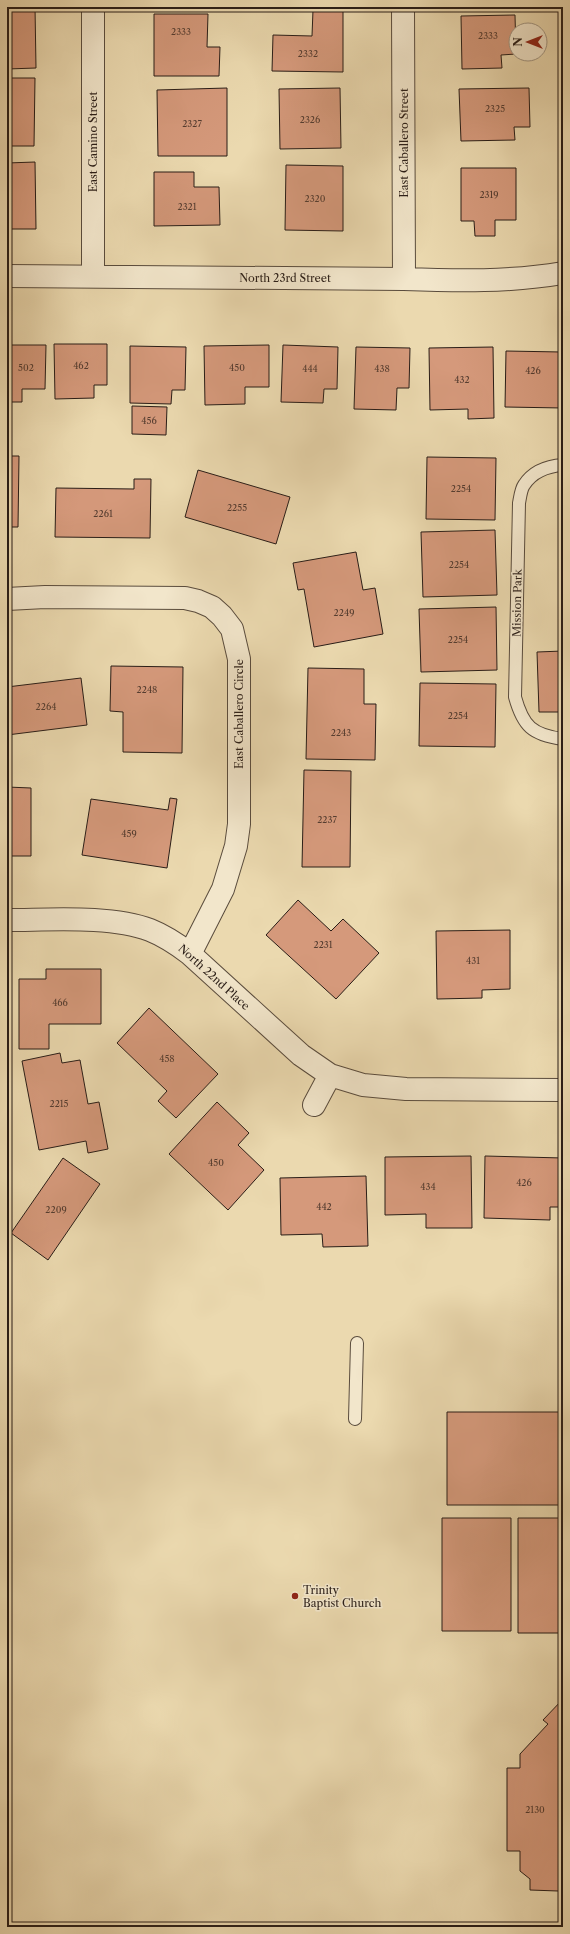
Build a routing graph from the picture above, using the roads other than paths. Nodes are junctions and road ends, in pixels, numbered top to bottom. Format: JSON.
{"nodes":[{"id":1,"x":93,"y":7,"type":"edge"},
{"id":2,"x":403,"y":7,"type":"edge"},
{"id":3,"x":563,"y":273,"type":"edge"},
{"id":4,"x":7,"y":276,"type":"edge"},
{"id":5,"x":93,"y":276,"type":"junction"},
{"id":6,"x":404,"y":279,"type":"junction"},
{"id":7,"x":563,"y":465,"type":"edge"},
{"id":8,"x":7,"y":599,"type":"edge"},
{"id":9,"x":563,"y":739,"type":"edge"},
{"id":10,"x":7,"y":920,"type":"edge"},
{"id":11,"x":190,"y":954,"type":"junction"},
{"id":12,"x":330,"y":1075,"type":"junction"},
{"id":13,"x":563,"y":1090,"type":"edge"},
{"id":14,"x":314,"y":1105,"type":"dead end"},
{"id":15,"x":357,"y":1343,"type":"dead end"},
{"id":16,"x":355,"y":1418,"type":"dead end"}],
"edges":[{"from":1,"to":5,"type":"street","name":"East Camino Street"},
{"from":2,"to":6,"type":"street","name":"East Caballero Street"},
{"from":3,"to":6,"type":"street","name":"North 23rd Street"},
{"from":4,"to":5,"type":"street","name":"North 23rd Street"},
{"from":5,"to":6,"type":"street","name":"North 23rd Street"},
{"from":7,"to":9,"type":"lane","name":"Mission Park"},
{"from":8,"to":11,"type":"street","name":"East Caballero Circle"},
{"from":10,"to":11,"type":"street","name":"North 22nd Place"},
{"from":11,"to":12,"type":"street","name":"North 22nd Place"},
{"from":12,"to":13,"type":"street","name":"North 22nd Place"},
{"from":12,"to":14,"type":"street"},
{"from":15,"to":16,"type":"lane"}]}
